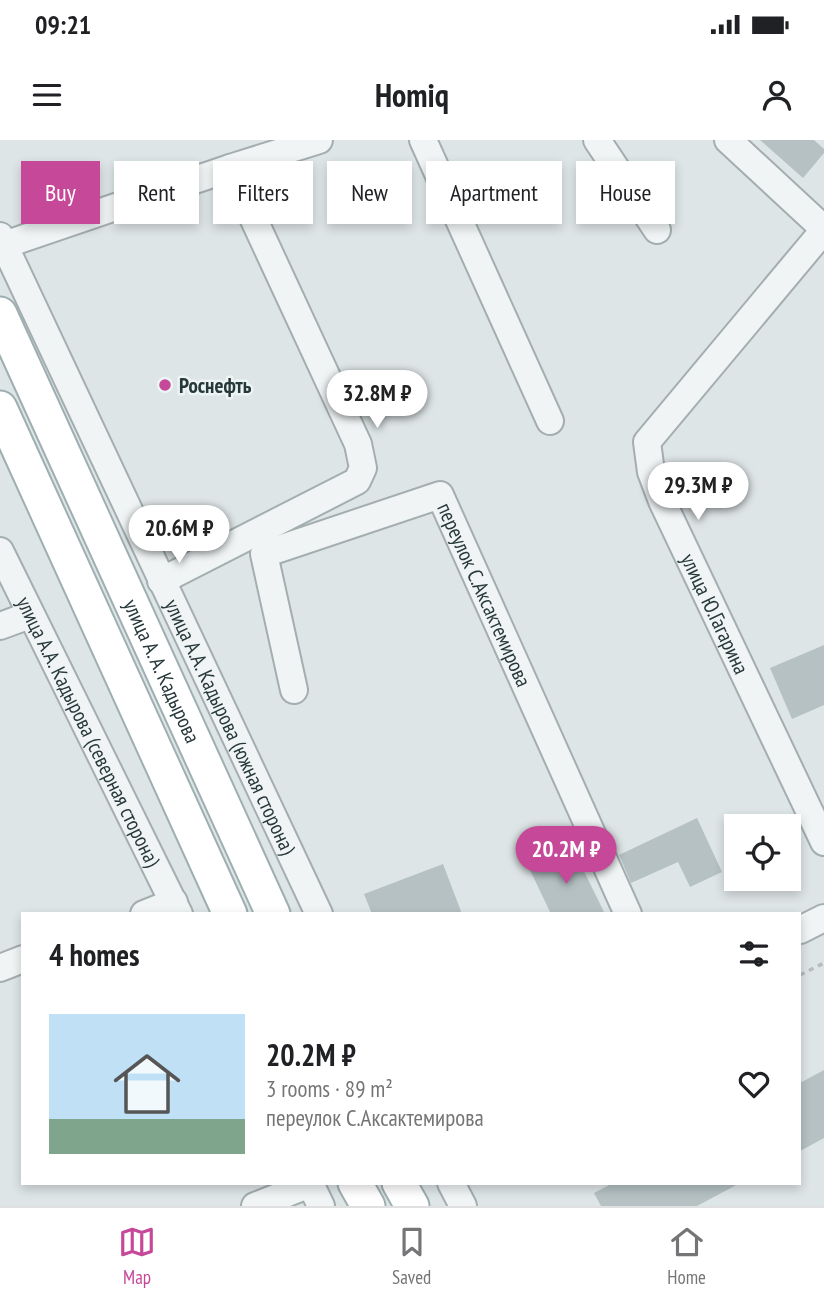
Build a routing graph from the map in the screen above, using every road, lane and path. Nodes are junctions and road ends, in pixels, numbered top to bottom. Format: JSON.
{"nodes":[{"id":1,"x":320,"y":140,"type":"edge"},
{"id":2,"x":423,"y":140,"type":"edge"},
{"id":3,"x":597,"y":140,"type":"edge"},
{"id":4,"x":728,"y":140,"type":"edge"},
{"id":5,"x":252,"y":161,"type":"edge"},
{"id":6,"x":213,"y":173,"type":"edge"},
{"id":7,"x":256,"y":224,"type":"edge"},
{"id":8,"x":824,"y":229,"type":"edge"},
{"id":9,"x":657,"y":230,"type":"dead end"},
{"id":10,"x":2,"y":240,"type":"edge"},
{"id":11,"x":0,"y":314,"type":"edge"},
{"id":12,"x":0,"y":408,"type":"edge"},
{"id":13,"x":550,"y":421,"type":"dead end"},
{"id":14,"x":0,"y":551,"type":"edge"},
{"id":15,"x":160,"y":581,"type":"junction"},
{"id":16,"x":30,"y":615,"type":"junction"},
{"id":17,"x":0,"y":626,"type":"edge"},
{"id":18,"x":294,"y":690,"type":"dead end"},
{"id":19,"x":824,"y":842,"type":"edge"},
{"id":20,"x":176,"y":908,"type":"edge"},
{"id":21,"x":155,"y":912,"type":"edge"},
{"id":22,"x":229,"y":912,"type":"edge"},
{"id":23,"x":272,"y":912,"type":"edge"},
{"id":24,"x":318,"y":912,"type":"edge"},
{"id":25,"x":627,"y":912,"type":"edge"},
{"id":26,"x":824,"y":918,"type":"edge"},
{"id":27,"x":801,"y":930,"type":"edge"},
{"id":28,"x":21,"y":960,"type":"edge"},
{"id":29,"x":824,"y":963,"type":"edge"},
{"id":30,"x":0,"y":968,"type":"edge"},
{"id":31,"x":801,"y":974,"type":"edge"},
{"id":32,"x":305,"y":1185,"type":"edge"},
{"id":33,"x":311,"y":1185,"type":"edge"},
{"id":34,"x":356,"y":1185,"type":"edge"},
{"id":35,"x":401,"y":1185,"type":"edge"},
{"id":36,"x":452,"y":1185,"type":"edge"},
{"id":37,"x":255,"y":1206,"type":"edge"},
{"id":38,"x":321,"y":1206,"type":"edge"},
{"id":39,"x":368,"y":1206,"type":"edge"},
{"id":40,"x":412,"y":1206,"type":"edge"},
{"id":41,"x":463,"y":1206,"type":"edge"}],
"edges":[{"from":1,"to":5,"type":"street"},
{"from":2,"to":13,"type":"street"},
{"from":3,"to":9,"type":"street"},
{"from":4,"to":8,"type":"street"},
{"from":6,"to":10,"type":"street"},
{"from":7,"to":15,"type":"street"},
{"from":8,"to":19,"type":"street","name":"улица Ю.Гагарина"},
{"from":10,"to":15,"type":"street","name":"улица А.А. Кадырова (южная сторона)"},
{"from":11,"to":23,"type":"main road","name":"улица А. А. Кадырова"},
{"from":12,"to":22,"type":"main road","name":"улица А. А. Кадырова"},
{"from":14,"to":16,"type":"street","name":"улица А.А. Кадырова (северная сторона)"},
{"from":15,"to":24,"type":"street","name":"улица А.А. Кадырова (южная сторона)"},
{"from":16,"to":17,"type":"street"},
{"from":16,"to":20,"type":"street","name":"улица А.А. Кадырова (северная сторона)"},
{"from":18,"to":25,"type":"street","name":"переулок С.Аксактемирова"},
{"from":20,"to":21,"type":"street"},
{"from":26,"to":27,"type":"street"},
{"from":28,"to":30,"type":"street"},
{"from":29,"to":31,"type":"path"},
{"from":32,"to":37,"type":"street"},
{"from":33,"to":38,"type":"street"},
{"from":34,"to":39,"type":"main road"},
{"from":35,"to":40,"type":"main road"},
{"from":36,"to":41,"type":"street"}]}
